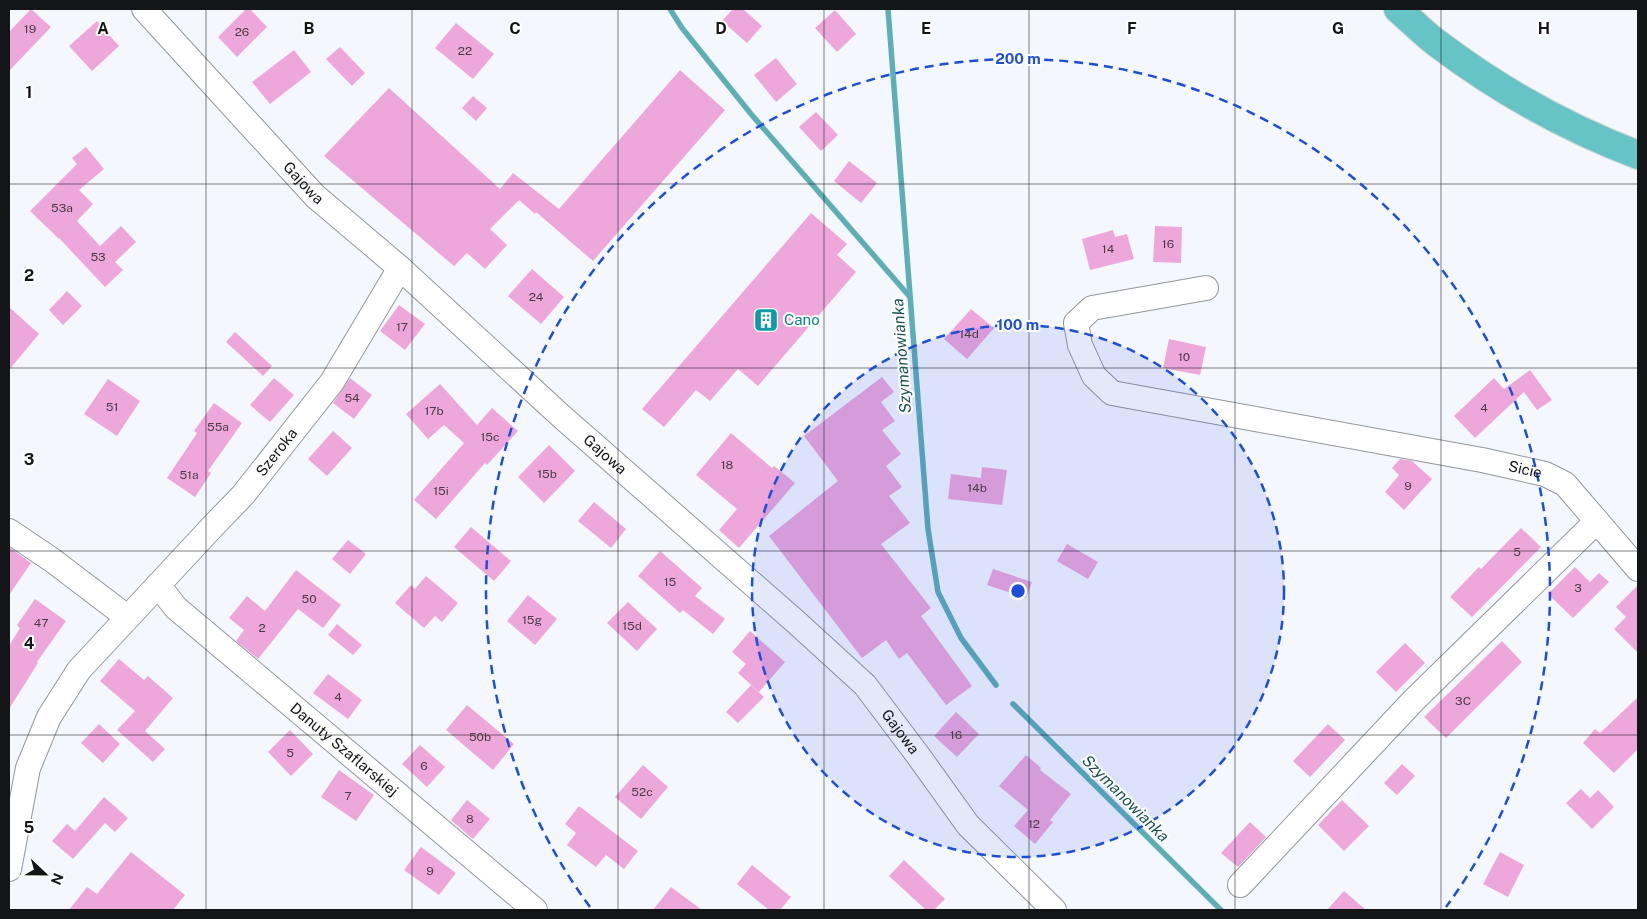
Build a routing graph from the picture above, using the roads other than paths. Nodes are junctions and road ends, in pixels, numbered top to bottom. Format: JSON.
{"nodes":[{"id":1,"x":144,"y":9,"type":"edge"},
{"id":2,"x":1398,"y":9,"type":"edge"},
{"id":3,"x":1638,"y":155,"type":"edge"},
{"id":4,"x":400,"y":268,"type":"junction"},
{"id":5,"x":1206,"y":288,"type":"dead end"},
{"id":6,"x":1597,"y":521,"type":"junction"},
{"id":7,"x":9,"y":531,"type":"edge"},
{"id":8,"x":1638,"y":569,"type":"edge"},
{"id":9,"x":158,"y":586,"type":"junction"},
{"id":10,"x":127,"y":618,"type":"junction"},
{"id":11,"x":9,"y":869,"type":"edge"},
{"id":12,"x":1240,"y":885,"type":"dead end"},
{"id":13,"x":535,"y":910,"type":"edge"},
{"id":14,"x":1054,"y":910,"type":"edge"}],
"edges":[{"from":1,"to":4,"type":"street","name":"Gajowa"},
{"from":2,"to":3,"type":"main road"},
{"from":4,"to":9,"type":"street","name":"Szeroka"},
{"from":4,"to":14,"type":"street","name":"Gajowa"},
{"from":5,"to":6,"type":"street","name":"Sicie"},
{"from":6,"to":8,"type":"street","name":"Sicie"},
{"from":6,"to":12,"type":"street"},
{"from":7,"to":10,"type":"street"},
{"from":9,"to":10,"type":"street","name":"Szeroka"},
{"from":9,"to":13,"type":"street","name":"Danuty Szaflarskiej"},
{"from":10,"to":11,"type":"street","name":"Szeroka"}]}
